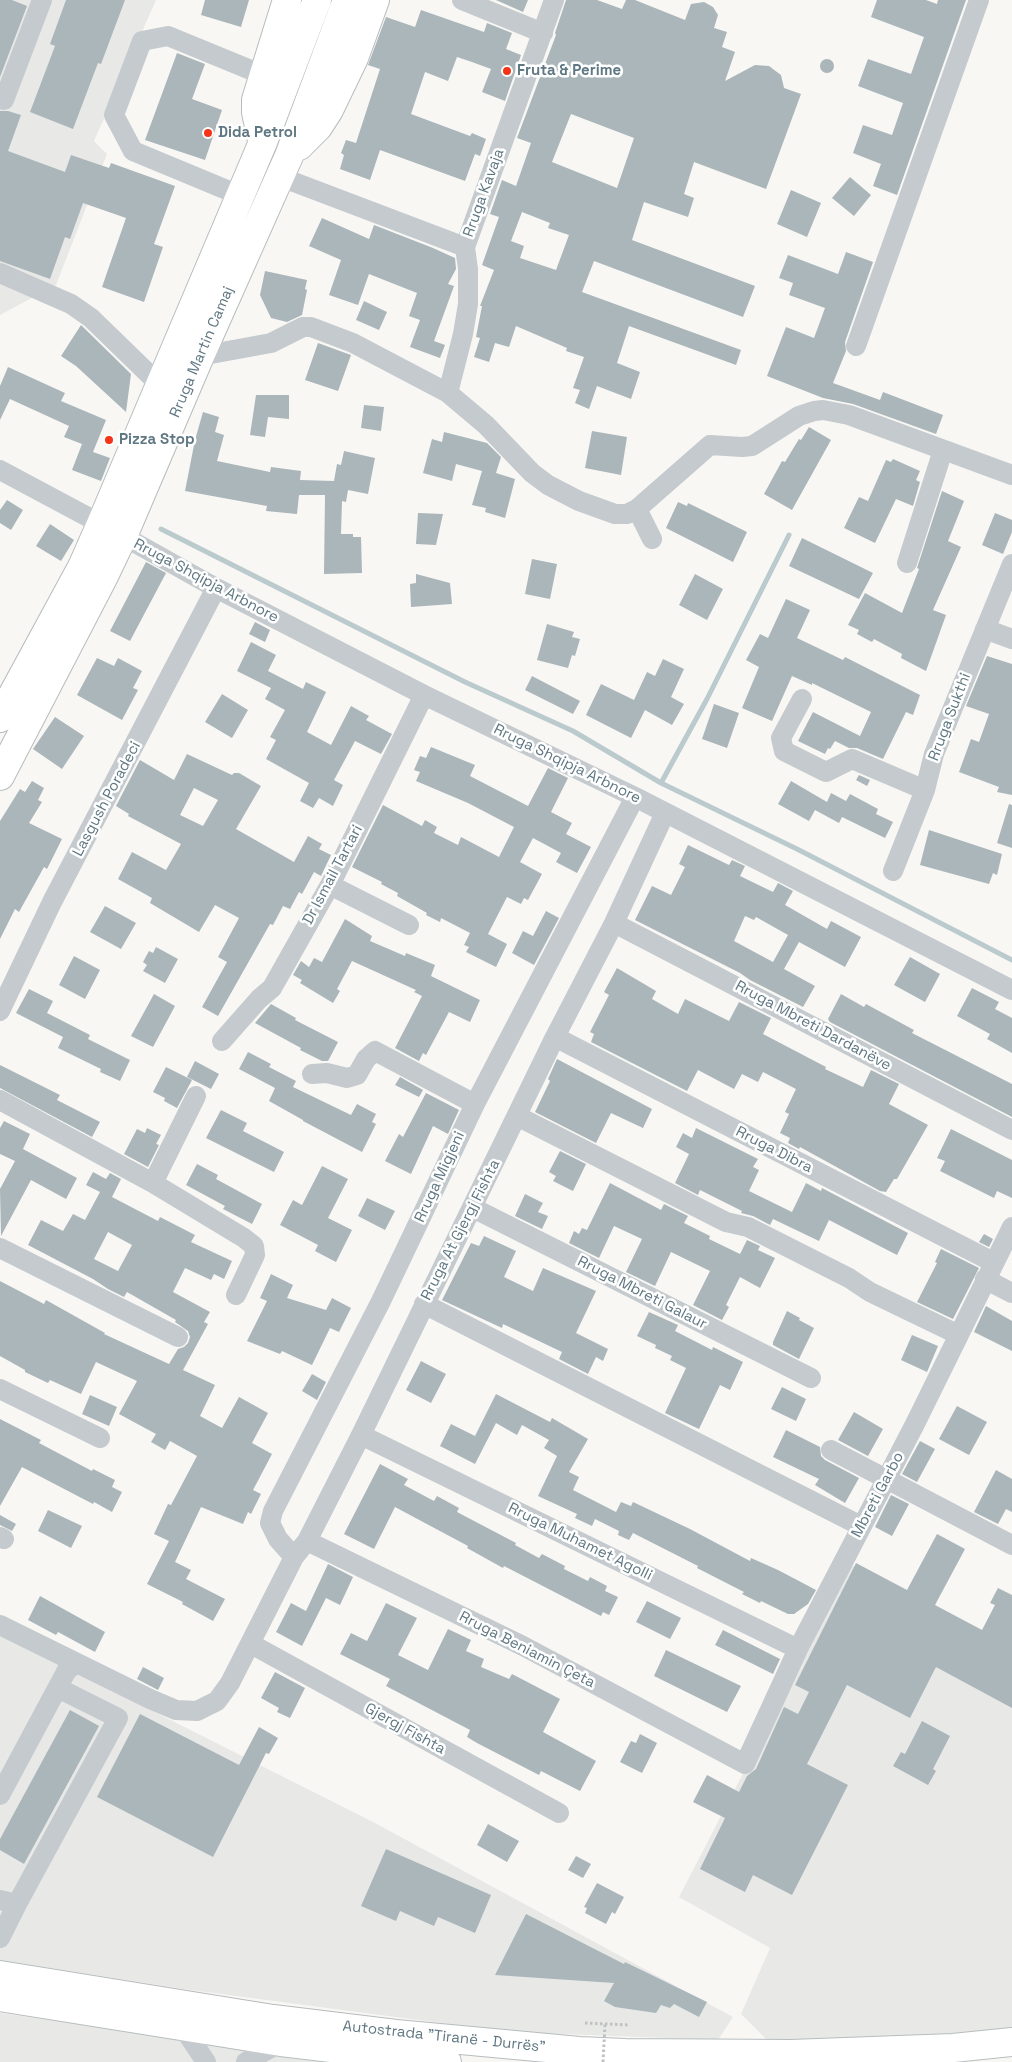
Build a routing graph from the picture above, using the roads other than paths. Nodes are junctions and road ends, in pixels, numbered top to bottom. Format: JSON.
{"nodes":[{"id":1,"x":42,"y":0,"type":"edge"},
{"id":2,"x":287,"y":0,"type":"edge"},
{"id":3,"x":317,"y":0,"type":"edge"},
{"id":4,"x":375,"y":0,"type":"edge"},
{"id":5,"x":462,"y":0,"type":"edge"},
{"id":6,"x":554,"y":0,"type":"edge"},
{"id":7,"x":979,"y":0,"type":"edge"},
{"id":8,"x":346,"y":2,"type":"edge"},
{"id":9,"x":543,"y":33,"type":"junction"},
{"id":10,"x":263,"y":75,"type":"junction"},
{"id":11,"x":0,"y":99,"type":"edge"},
{"id":12,"x":263,"y":142,"type":"junction"},
{"id":13,"x":284,"y":166,"type":"junction"},
{"id":14,"x":239,"y":195,"type":"junction"},
{"id":15,"x":465,"y":247,"type":"junction"},
{"id":16,"x":0,"y":272,"type":"edge"},
{"id":17,"x":856,"y":346,"type":"dead end"},
{"id":18,"x":200,"y":356,"type":"junction"},
{"id":19,"x":160,"y":385,"type":"junction"},
{"id":20,"x":448,"y":393,"type":"junction"},
{"id":21,"x":943,"y":450,"type":"junction"},
{"id":22,"x":0,"y":470,"type":"edge"},
{"id":23,"x":1012,"y":475,"type":"edge"},
{"id":24,"x":637,"y":509,"type":"junction"},
{"id":25,"x":112,"y":530,"type":"junction"},
{"id":26,"x":652,"y":539,"type":"dead end"},
{"id":27,"x":907,"y":563,"type":"dead end"},
{"id":28,"x":1012,"y":564,"type":"edge"},
{"id":29,"x":216,"y":588,"type":"junction"},
{"id":30,"x":985,"y":629,"type":"junction"},
{"id":31,"x":1012,"y":639,"type":"edge"},
{"id":32,"x":424,"y":695,"type":"junction"},
{"id":33,"x":802,"y":699,"type":"dead end"},
{"id":34,"x":0,"y":718,"type":"edge"},
{"id":35,"x":0,"y":776,"type":"edge"},
{"id":36,"x":925,"y":790,"type":"junction"},
{"id":37,"x":635,"y":797,"type":"junction"},
{"id":38,"x":665,"y":813,"type":"junction"},
{"id":39,"x":893,"y":872,"type":"dead end"},
{"id":40,"x":330,"y":885,"type":"junction"},
{"id":41,"x":614,"y":923,"type":"junction"},
{"id":42,"x":410,"y":926,"type":"dead end"},
{"id":43,"x":1012,"y":990,"type":"edge"},
{"id":44,"x":0,"y":1010,"type":"edge"},
{"id":45,"x":556,"y":1037,"type":"junction"},
{"id":46,"x":222,"y":1042,"type":"dead end"},
{"id":47,"x":312,"y":1074,"type":"dead end"},
{"id":48,"x":196,"y":1096,"type":"dead end"},
{"id":49,"x":0,"y":1100,"type":"edge"},
{"id":50,"x":475,"y":1104,"type":"junction"},
{"id":51,"x":518,"y":1116,"type":"junction"},
{"id":52,"x":1012,"y":1130,"type":"edge"},
{"id":53,"x":153,"y":1183,"type":"junction"},
{"id":54,"x":474,"y":1208,"type":"junction"},
{"id":55,"x":1012,"y":1227,"type":"edge"},
{"id":56,"x":0,"y":1248,"type":"edge"},
{"id":57,"x":989,"y":1270,"type":"junction"},
{"id":58,"x":1012,"y":1293,"type":"edge"},
{"id":59,"x":236,"y":1295,"type":"dead end"},
{"id":60,"x":424,"y":1304,"type":"junction"},
{"id":61,"x":959,"y":1334,"type":"junction"},
{"id":62,"x":178,"y":1337,"type":"dead end"},
{"id":63,"x":811,"y":1378,"type":"dead end"},
{"id":64,"x":0,"y":1388,"type":"edge"},
{"id":65,"x":361,"y":1435,"type":"junction"},
{"id":66,"x":100,"y":1438,"type":"dead end"},
{"id":67,"x":831,"y":1450,"type":"dead end"},
{"id":68,"x":885,"y":1479,"type":"junction"},
{"id":69,"x":861,"y":1526,"type":"junction"},
{"id":70,"x":307,"y":1541,"type":"junction"},
{"id":71,"x":1012,"y":1545,"type":"edge"},
{"id":72,"x":294,"y":1558,"type":"junction"},
{"id":73,"x":0,"y":1625,"type":"edge"},
{"id":74,"x":252,"y":1644,"type":"junction"},
{"id":75,"x":798,"y":1650,"type":"junction"},
{"id":76,"x":76,"y":1663,"type":"junction"},
{"id":77,"x":58,"y":1688,"type":"junction"},
{"id":78,"x":745,"y":1764,"type":"joint"},
{"id":79,"x":0,"y":1796,"type":"edge"},
{"id":80,"x":559,"y":1813,"type":"dead end"},
{"id":81,"x":9,"y":1902,"type":"edge"},
{"id":82,"x":0,"y":1938,"type":"edge"},
{"id":83,"x":0,"y":1975,"type":"edge"},
{"id":84,"x":0,"y":1997,"type":"edge"},
{"id":85,"x":182,"y":2026,"type":"junction"},
{"id":86,"x":281,"y":2042,"type":"junction"},
{"id":87,"x":1012,"y":2042,"type":"edge"},
{"id":88,"x":352,"y":2056,"type":"edge"},
{"id":89,"x":206,"y":2062,"type":"edge"},
{"id":90,"x":246,"y":2062,"type":"edge"},
{"id":91,"x":447,"y":2062,"type":"edge"}],
"edges":[{"from":1,"to":11,"type":"street"},
{"from":2,"to":10,"type":"highway"},
{"from":3,"to":12,"type":"highway","name":"Rruga Martin Camaj"},
{"from":4,"to":13,"type":"highway"},
{"from":5,"to":9,"type":"street"},
{"from":6,"to":9,"type":"street","name":"Rruga Kavaja"},
{"from":7,"to":17,"type":"street"},
{"from":8,"to":13,"type":"highway","name":"Rruga Martin Camaj"},
{"from":9,"to":15,"type":"street","name":"Rruga Kavaja"},
{"from":10,"to":12,"type":"highway"},
{"from":10,"to":14,"type":"street"},
{"from":12,"to":14,"type":"highway","name":"Rruga Martin Camaj"},
{"from":13,"to":15,"type":"street"},
{"from":13,"to":18,"type":"highway","name":"Rruga Martin Camaj"},
{"from":14,"to":19,"type":"highway","name":"Rruga Martin Camaj"},
{"from":15,"to":20,"type":"street","name":"Rruga Kavaja"},
{"from":16,"to":19,"type":"street"},
{"from":18,"to":20,"type":"street"},
{"from":18,"to":25,"type":"highway","name":"Rruga Martin Camaj"},
{"from":19,"to":25,"type":"highway","name":"Rruga Martin Camaj"},
{"from":20,"to":24,"type":"street"},
{"from":21,"to":23,"type":"street"},
{"from":21,"to":24,"type":"street"},
{"from":21,"to":27,"type":"street"},
{"from":22,"to":25,"type":"street","name":"Rruga Shqipja Arbnore"},
{"from":24,"to":26,"type":"street"},
{"from":25,"to":29,"type":"street","name":"Rruga Shqipja Arbnore"},
{"from":25,"to":34,"type":"highway","name":"Rruga Martin Camaj"},
{"from":25,"to":35,"type":"highway","name":"Rruga Martin Camaj"},
{"from":28,"to":30,"type":"street","name":"Rruga Sukthi"},
{"from":29,"to":32,"type":"street","name":"Rruga Shqipja Arbnore"},
{"from":29,"to":44,"type":"street","name":"Lasgush Poradeci"},
{"from":30,"to":31,"type":"street"},
{"from":30,"to":36,"type":"street","name":"Rruga Sukthi"},
{"from":32,"to":37,"type":"street","name":"Rruga Shqipja Arbnore"},
{"from":32,"to":40,"type":"street","name":"Dr Ismail Tartari"},
{"from":33,"to":36,"type":"street"},
{"from":36,"to":39,"type":"street","name":"Rruga Sukthi"},
{"from":37,"to":38,"type":"street","name":"Rruga Shqipja Arbnore"},
{"from":37,"to":50,"type":"street","name":"Rruga Migjeni"},
{"from":38,"to":41,"type":"street","name":"Rruga At Gjergj Fishta"},
{"from":38,"to":43,"type":"street","name":"Rruga Shqipja Arbnore"},
{"from":40,"to":42,"type":"street"},
{"from":40,"to":46,"type":"street","name":"Dr Ismail Tartari"},
{"from":41,"to":45,"type":"street","name":"Rruga At Gjergj Fishta"},
{"from":41,"to":52,"type":"street","name":"Rruga Mbreti Dardanëve"},
{"from":45,"to":51,"type":"street","name":"Rruga At Gjergj Fishta"},
{"from":45,"to":57,"type":"street","name":"Rruga Dibra"},
{"from":47,"to":50,"type":"street"},
{"from":48,"to":53,"type":"street"},
{"from":49,"to":53,"type":"street"},
{"from":50,"to":72,"type":"street","name":"Rruga Migjeni"},
{"from":51,"to":54,"type":"street","name":"Rruga At Gjergj Fishta"},
{"from":51,"to":61,"type":"street"},
{"from":53,"to":59,"type":"street"},
{"from":54,"to":60,"type":"street","name":"Rruga At Gjergj Fishta"},
{"from":54,"to":63,"type":"street","name":"Rruga Mbreti Galaur"},
{"from":55,"to":57,"type":"street","name":"Mbreti Garbo"},
{"from":56,"to":62,"type":"street"},
{"from":57,"to":58,"type":"street","name":"Rruga Dibra"},
{"from":57,"to":61,"type":"street","name":"Mbreti Garbo"},
{"from":60,"to":65,"type":"street","name":"Rruga At Gjergj Fishta"},
{"from":60,"to":69,"type":"street"},
{"from":61,"to":68,"type":"street","name":"Mbreti Garbo"},
{"from":64,"to":66,"type":"street"},
{"from":65,"to":70,"type":"street","name":"Rruga At Gjergj Fishta"},
{"from":65,"to":75,"type":"street","name":"Rruga Muhamet Agolli"},
{"from":67,"to":68,"type":"street"},
{"from":68,"to":69,"type":"street","name":"Mbreti Garbo"},
{"from":68,"to":71,"type":"street"},
{"from":69,"to":75,"type":"street","name":"Mbreti Garbo"},
{"from":70,"to":72,"type":"street","name":"Rruga At Gjergj Fishta"},
{"from":70,"to":78,"type":"street","name":"Rruga Beniamin Çeta"},
{"from":72,"to":74,"type":"street","name":"Rruga At Gjergj Fishta"},
{"from":73,"to":76,"type":"street","name":"Rruga At Gjergj Fishta"},
{"from":74,"to":76,"type":"street","name":"Rruga At Gjergj Fishta"},
{"from":74,"to":80,"type":"street","name":"Gjergj Fishta"},
{"from":75,"to":78,"type":"street","name":"Mbreti Garbo"},
{"from":76,"to":77,"type":"street"},
{"from":77,"to":79,"type":"street"},
{"from":77,"to":81,"type":"street"},
{"from":81,"to":82,"type":"street"},
{"from":83,"to":87,"type":"highway","name":"Autostrada \"Tiranë - Durrës\""},
{"from":84,"to":85,"type":"highway","name":"Autostrada \"Tiranë - Durrës\""},
{"from":85,"to":86,"type":"highway","name":"Autostrada \"Tiranë - Durrës\""},
{"from":85,"to":89,"type":"street"},
{"from":86,"to":88,"type":"highway","name":"Autostrada \"Tiranë - Durrës\""},
{"from":86,"to":90,"type":"street"},
{"from":88,"to":91,"type":"highway","name":"Autostrada \"Tiranë - Durrës\""}]}
